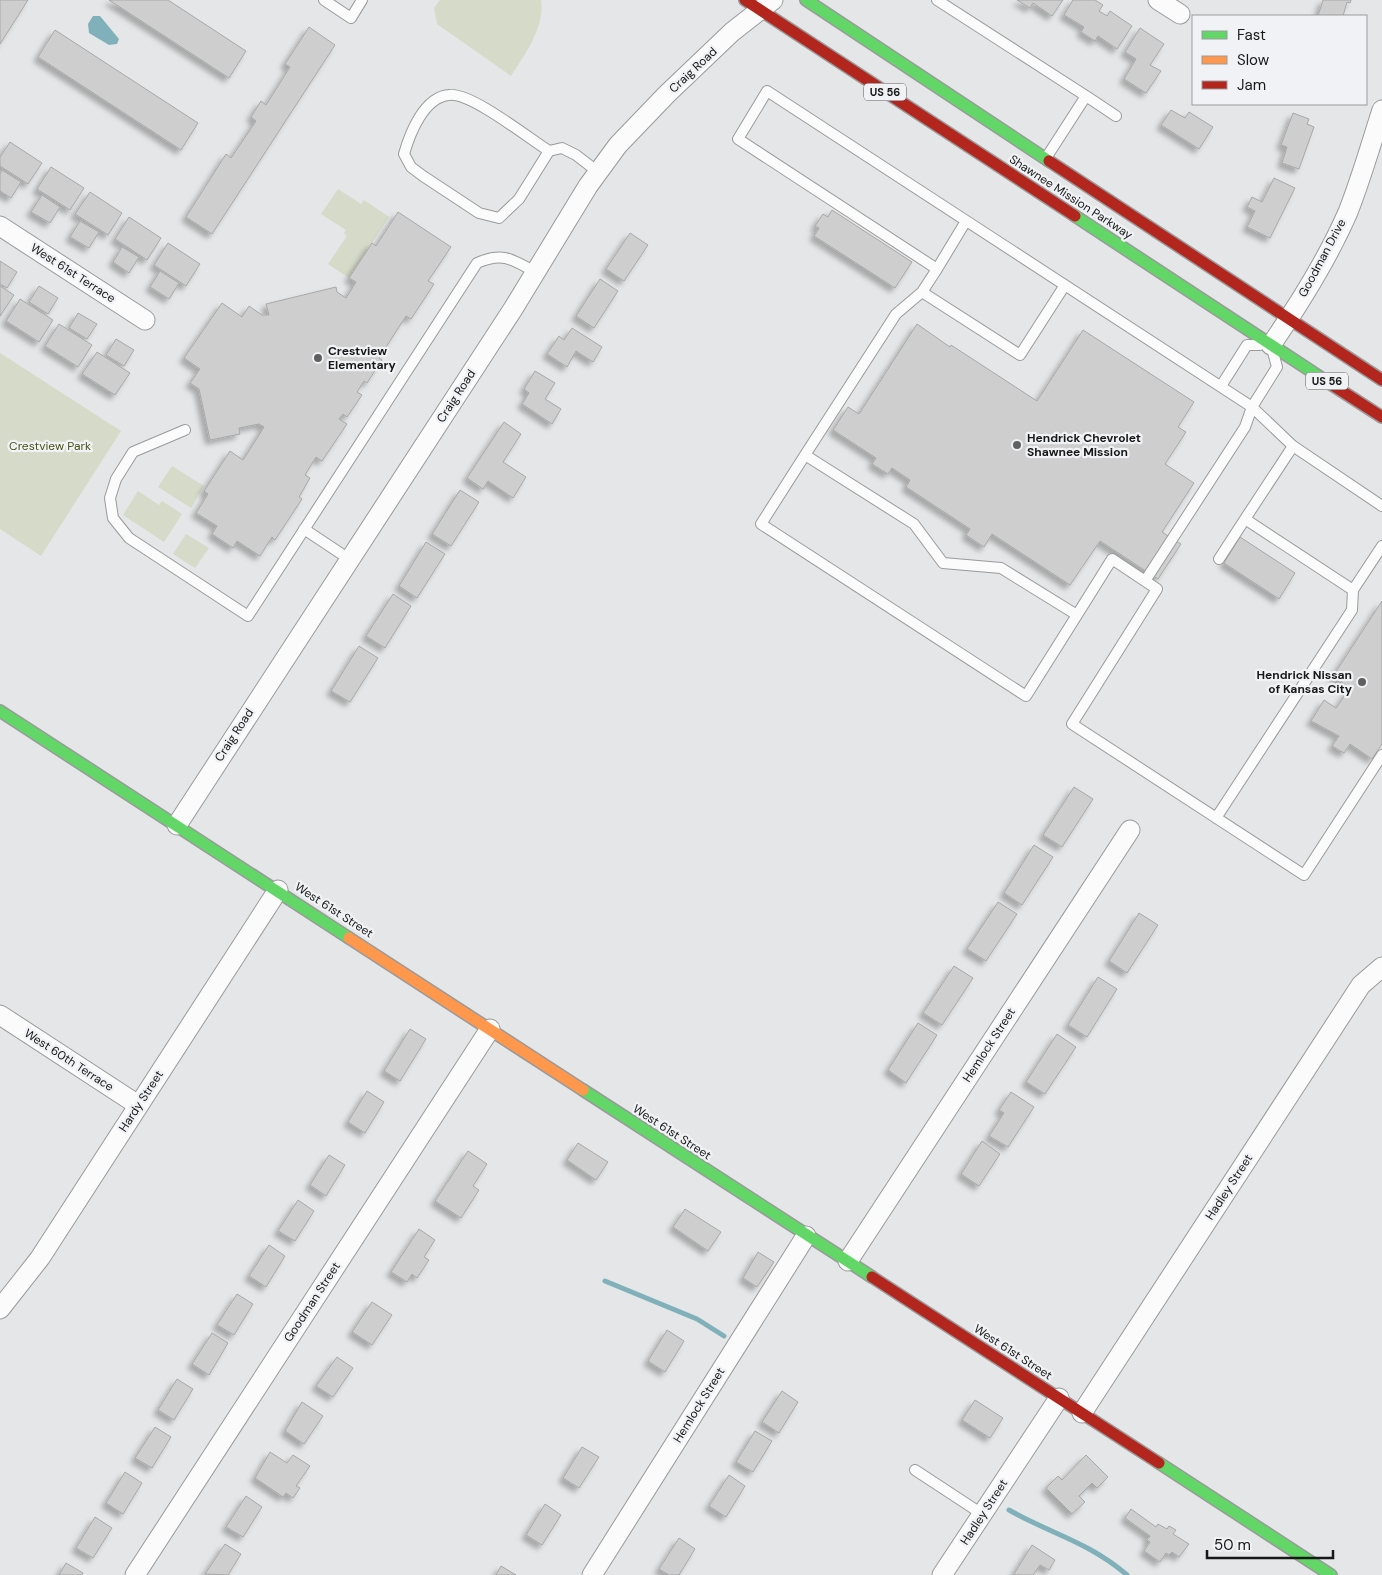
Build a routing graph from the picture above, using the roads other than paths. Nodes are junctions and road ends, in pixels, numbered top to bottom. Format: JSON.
{"nodes":[{"id":1,"x":324,"y":0,"type":"edge"},
{"id":2,"x":362,"y":0,"type":"edge"},
{"id":3,"x":806,"y":0,"type":"edge"},
{"id":4,"x":937,"y":0,"type":"edge"},
{"id":5,"x":1158,"y":0,"type":"edge"},
{"id":6,"x":760,"y":3,"type":"edge"},
{"id":7,"x":1180,"y":14,"type":"dead end"},
{"id":8,"x":1086,"y":96,"type":"junction"},
{"id":9,"x":1382,"y":110,"type":"edge"},
{"id":10,"x":1116,"y":116,"type":"dead end"},
{"id":11,"x":549,"y":152,"type":"junction"},
{"id":12,"x":1045,"y":159,"type":"junction"},
{"id":13,"x":598,"y":172,"type":"junction"},
{"id":14,"x":966,"y":221,"type":"junction"},
{"id":15,"x":0,"y":226,"type":"edge"},
{"id":16,"x":937,"y":269,"type":"junction"},
{"id":17,"x":534,"y":272,"type":"junction"},
{"id":18,"x":1065,"y":285,"type":"junction"},
{"id":19,"x":922,"y":292,"type":"junction"},
{"id":20,"x":145,"y":320,"type":"dead end"},
{"id":21,"x":1289,"y":320,"type":"junction"},
{"id":22,"x":1271,"y":345,"type":"junction"},
{"id":23,"x":1382,"y":380,"type":"edge"},
{"id":24,"x":1221,"y":386,"type":"junction"},
{"id":25,"x":1252,"y":407,"type":"junction"},
{"id":26,"x":1382,"y":417,"type":"edge"},
{"id":27,"x":185,"y":430,"type":"dead end"},
{"id":28,"x":1293,"y":446,"type":"junction"},
{"id":29,"x":805,"y":455,"type":"junction"},
{"id":30,"x":1382,"y":506,"type":"edge"},
{"id":31,"x":1245,"y":519,"type":"junction"},
{"id":32,"x":304,"y":529,"type":"junction"},
{"id":33,"x":1382,"y":546,"type":"edge"},
{"id":34,"x":350,"y":559,"type":"junction"},
{"id":35,"x":1219,"y":559,"type":"dead end"},
{"id":36,"x":1145,"y":581,"type":"junction"},
{"id":37,"x":1353,"y":590,"type":"junction"},
{"id":38,"x":1077,"y":615,"type":"junction"},
{"id":39,"x":0,"y":711,"type":"edge"},
{"id":40,"x":1382,"y":755,"type":"edge"},
{"id":41,"x":1216,"y":818,"type":"junction"},
{"id":42,"x":177,"y":825,"type":"junction"},
{"id":43,"x":1130,"y":830,"type":"dead end"},
{"id":44,"x":278,"y":890,"type":"junction"},
{"id":45,"x":1382,"y":967,"type":"edge"},
{"id":46,"x":0,"y":1015,"type":"edge"},
{"id":47,"x":490,"y":1029,"type":"junction"},
{"id":48,"x":138,"y":1105,"type":"junction"},
{"id":49,"x":806,"y":1236,"type":"junction"},
{"id":50,"x":848,"y":1261,"type":"junction"},
{"id":51,"x":0,"y":1309,"type":"edge"},
{"id":52,"x":1059,"y":1398,"type":"junction"},
{"id":53,"x":1082,"y":1413,"type":"junction"},
{"id":54,"x":914,"y":1470,"type":"dead end"},
{"id":55,"x":982,"y":1514,"type":"junction"},
{"id":56,"x":135,"y":1575,"type":"edge"},
{"id":57,"x":592,"y":1575,"type":"edge"},
{"id":58,"x":942,"y":1575,"type":"edge"},
{"id":59,"x":1331,"y":1575,"type":"edge"}],
"edges":[{"from":1,"to":2,"type":"lane"},
{"from":3,"to":12,"type":"main road","name":"Shawnee Mission Parkway","number":"US 56"},
{"from":4,"to":8,"type":"lane"},
{"from":5,"to":7,"type":"street"},
{"from":6,"to":13,"type":"street","name":"Craig Road"},
{"from":6,"to":22,"type":"main road","name":"Shawnee Mission Parkway","number":"US 56"},
{"from":8,"to":10,"type":"lane"},
{"from":8,"to":12,"type":"lane"},
{"from":9,"to":21,"type":"street","name":"Goodman Drive"},
{"from":11,"to":11,"type":"lane"},
{"from":11,"to":13,"type":"lane"},
{"from":12,"to":21,"type":"main road","name":"Shawnee Mission Parkway","number":"US 56"},
{"from":13,"to":17,"type":"street","name":"Craig Road"},
{"from":14,"to":16,"type":"lane"},
{"from":14,"to":16,"type":"lane"},
{"from":14,"to":18,"type":"lane"},
{"from":15,"to":20,"type":"street","name":"West 61st Terrace"},
{"from":16,"to":19,"type":"lane"},
{"from":17,"to":32,"type":"lane"},
{"from":17,"to":34,"type":"street","name":"Craig Road"},
{"from":18,"to":19,"type":"lane"},
{"from":18,"to":24,"type":"lane"},
{"from":19,"to":29,"type":"lane"},
{"from":21,"to":22,"type":"street","name":"Goodman Drive"},
{"from":21,"to":23,"type":"main road","name":"Shawnee Mission Parkway","number":"US 56"},
{"from":22,"to":24,"type":"lane"},
{"from":22,"to":25,"type":"lane"},
{"from":22,"to":26,"type":"main road","name":"Shawnee Mission Parkway","number":"US 56"},
{"from":24,"to":25,"type":"lane"},
{"from":25,"to":28,"type":"lane"},
{"from":25,"to":36,"type":"lane"},
{"from":27,"to":32,"type":"lane"},
{"from":28,"to":30,"type":"lane"},
{"from":28,"to":31,"type":"lane"},
{"from":29,"to":38,"type":"lane"},
{"from":29,"to":38,"type":"lane"},
{"from":31,"to":35,"type":"lane"},
{"from":31,"to":37,"type":"lane"},
{"from":32,"to":34,"type":"lane"},
{"from":33,"to":37,"type":"lane"},
{"from":34,"to":42,"type":"street","name":"Craig Road"},
{"from":36,"to":38,"type":"lane"},
{"from":36,"to":41,"type":"lane"},
{"from":37,"to":41,"type":"lane"},
{"from":39,"to":42,"type":"main road","name":"West 61st Street"},
{"from":40,"to":41,"type":"lane"},
{"from":42,"to":44,"type":"main road","name":"West 61st Street"},
{"from":43,"to":50,"type":"street","name":"Hemlock Street"},
{"from":44,"to":47,"type":"main road","name":"West 61st Street"},
{"from":44,"to":48,"type":"street","name":"Hardy Street"},
{"from":45,"to":53,"type":"street","name":"Hadley Street"},
{"from":46,"to":48,"type":"street","name":"West 60th Terrace"},
{"from":47,"to":49,"type":"main road","name":"West 61st Street"},
{"from":47,"to":56,"type":"street","name":"Goodman Street"},
{"from":48,"to":51,"type":"street","name":"Hardy Street"},
{"from":49,"to":50,"type":"main road","name":"West 61st Street"},
{"from":49,"to":57,"type":"street","name":"Hemlock Street"},
{"from":50,"to":52,"type":"main road","name":"West 61st Street"},
{"from":52,"to":53,"type":"main road","name":"West 61st Street"},
{"from":52,"to":55,"type":"street","name":"Hadley Street"},
{"from":53,"to":59,"type":"main road","name":"West 61st Street"},
{"from":54,"to":55,"type":"lane"},
{"from":55,"to":58,"type":"street","name":"Hadley Street"}]}
